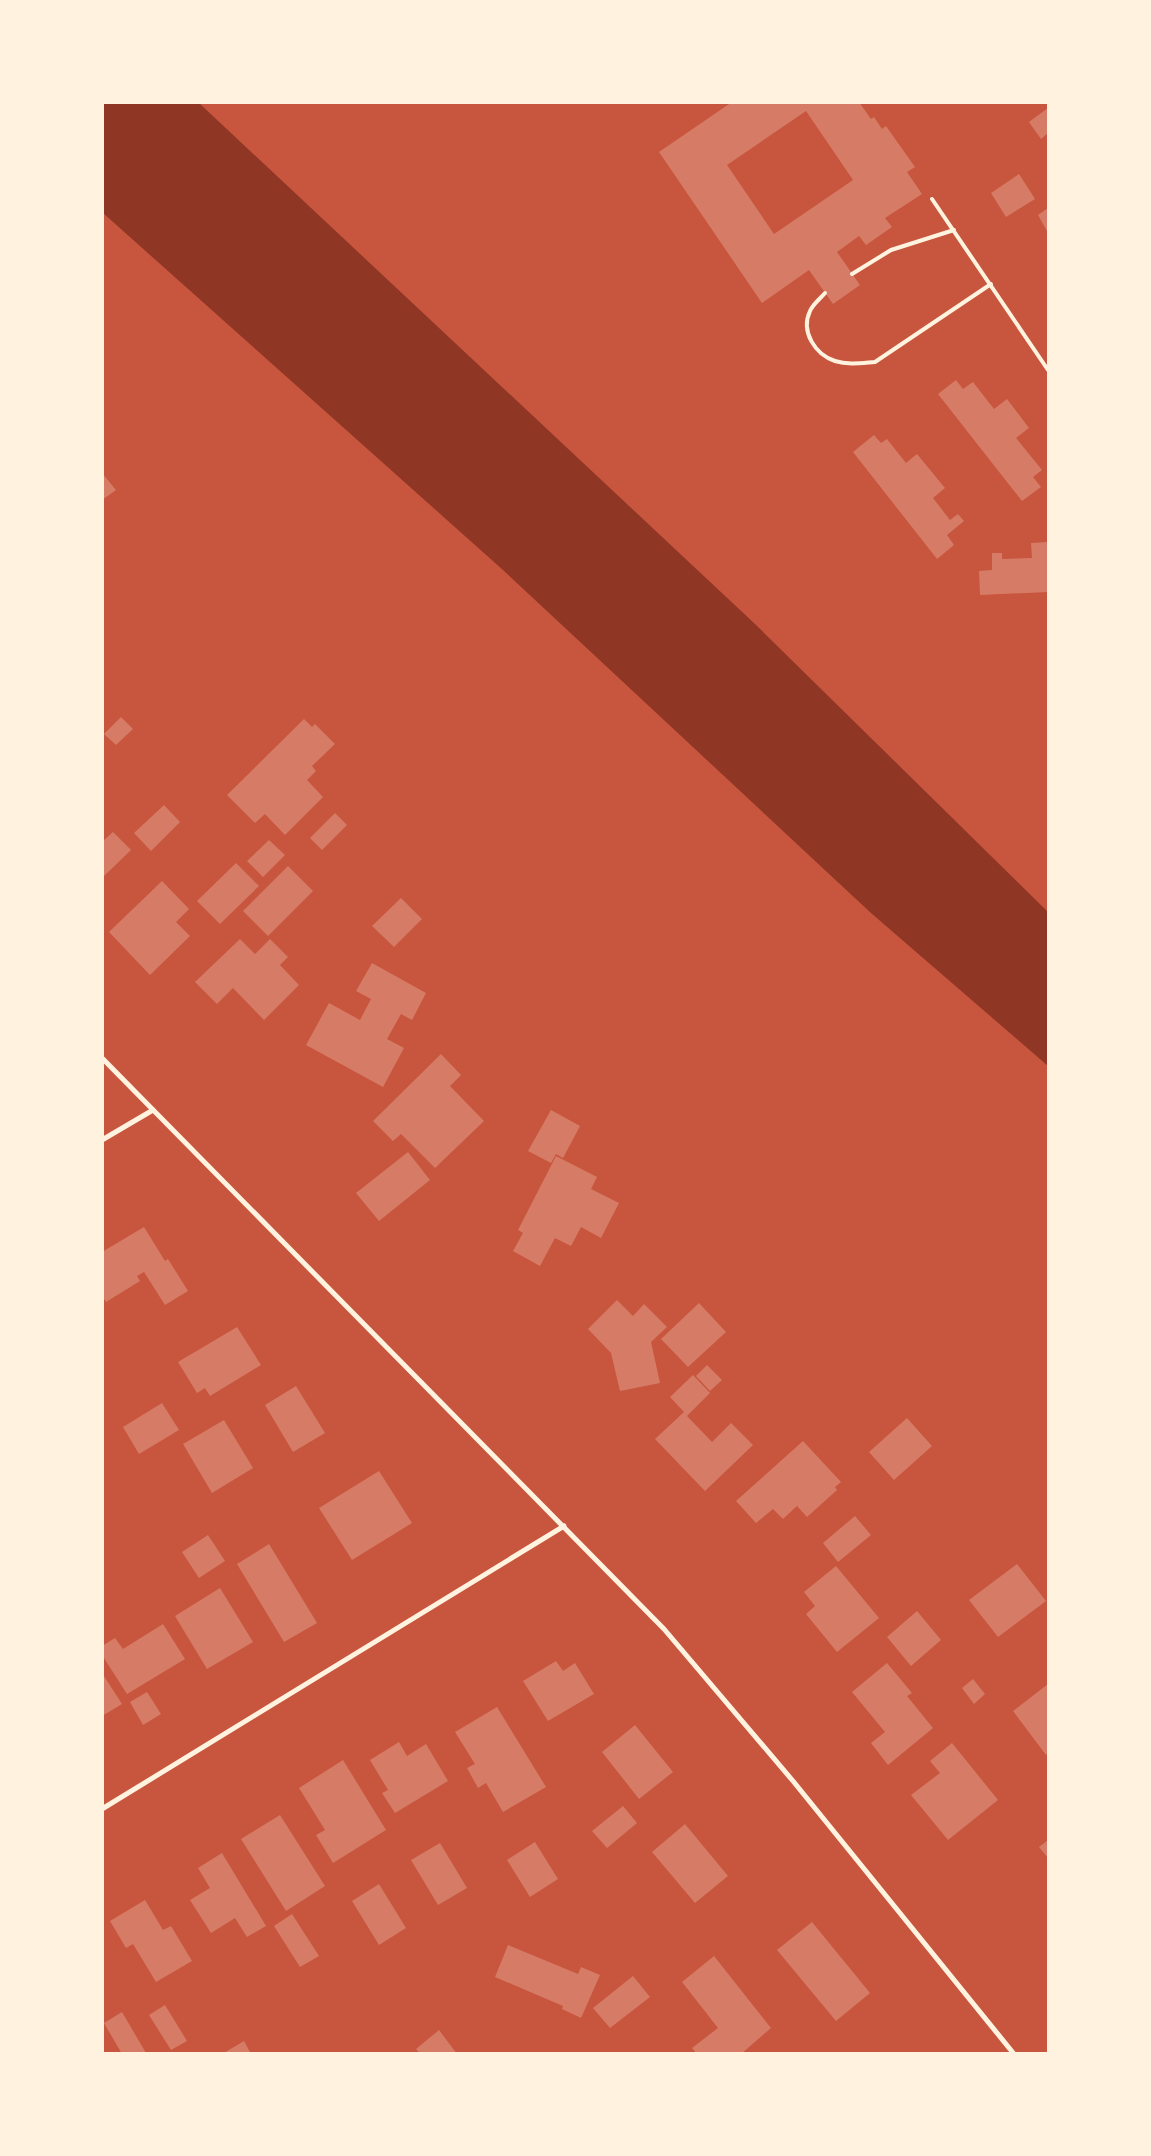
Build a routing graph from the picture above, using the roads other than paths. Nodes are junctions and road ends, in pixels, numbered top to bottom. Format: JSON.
{"nodes":[{"id":1,"x":932,"y":199,"type":"dead end"},
{"id":2,"x":954,"y":230,"type":"junction"},
{"id":3,"x":852,"y":274,"type":"dead end"},
{"id":4,"x":991,"y":284,"type":"junction"},
{"id":5,"x":825,"y":294,"type":"dead end"},
{"id":6,"x":1048,"y":370,"type":"edge"},
{"id":7,"x":102,"y":1058,"type":"edge"},
{"id":8,"x":153,"y":1110,"type":"junction"},
{"id":9,"x":102,"y":1140,"type":"edge"},
{"id":10,"x":564,"y":1526,"type":"junction"},
{"id":11,"x":102,"y":1809,"type":"edge"},
{"id":12,"x":1014,"y":2054,"type":"edge"}],
"edges":[{"from":1,"to":2,"type":"lane"},
{"from":2,"to":3,"type":"lane"},
{"from":2,"to":4,"type":"lane"},
{"from":4,"to":5,"type":"lane"},
{"from":4,"to":6,"type":"lane"},
{"from":7,"to":8,"type":"street"},
{"from":8,"to":9,"type":"street"},
{"from":8,"to":10,"type":"street"},
{"from":10,"to":11,"type":"street"},
{"from":10,"to":12,"type":"street"}]}
